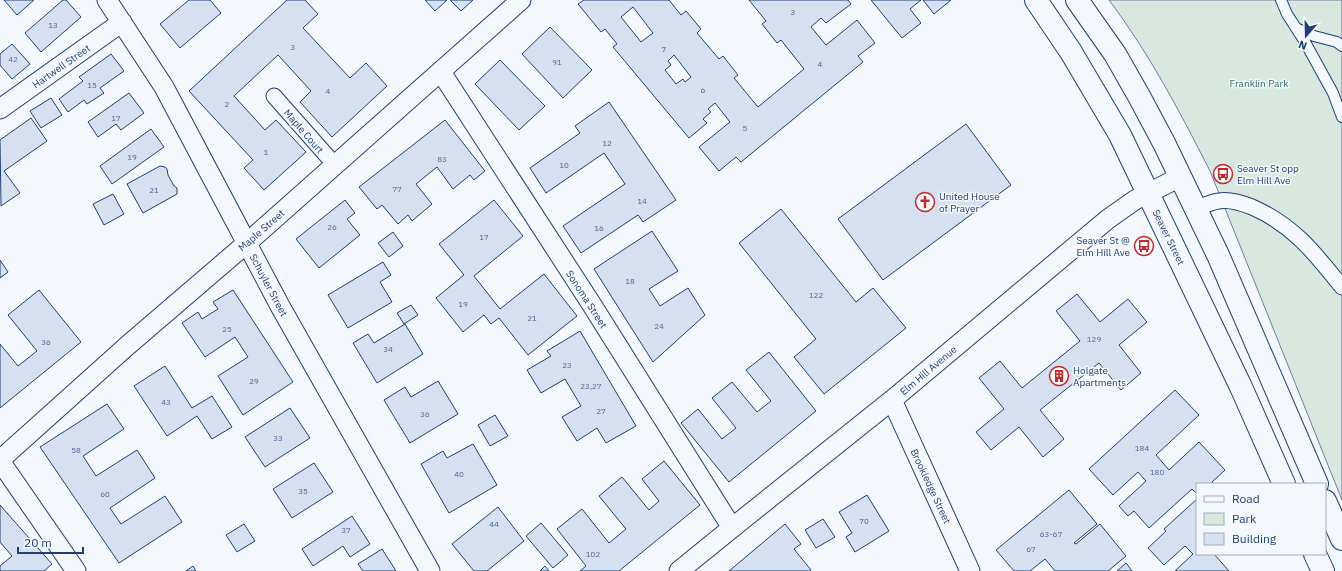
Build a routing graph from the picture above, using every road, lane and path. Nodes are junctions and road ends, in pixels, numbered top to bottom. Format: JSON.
{"nodes":[{"id":1,"x":107,"y":0,"type":"edge"},
{"id":2,"x":522,"y":0,"type":"edge"},
{"id":3,"x":1036,"y":0,"type":"edge"},
{"id":4,"x":1077,"y":0,"type":"edge"},
{"id":5,"x":1281,"y":0,"type":"edge"},
{"id":6,"x":122,"y":22,"type":"junction"},
{"id":7,"x":1295,"y":27,"type":"junction"},
{"id":8,"x":1342,"y":46,"type":"edge"},
{"id":9,"x":441,"y":72,"type":"junction"},
{"id":10,"x":274,"y":96,"type":"dead end"},
{"id":11,"x":0,"y":109,"type":"edge"},
{"id":12,"x":1342,"y":113,"type":"edge"},
{"id":13,"x":335,"y":165,"type":"junction"},
{"id":14,"x":1180,"y":177,"type":"junction"},
{"id":15,"x":1148,"y":193,"type":"junction"},
{"id":16,"x":1196,"y":209,"type":"junction"},
{"id":17,"x":247,"y":243,"type":"junction"},
{"id":18,"x":1342,"y":287,"type":"edge"},
{"id":19,"x":892,"y":400,"type":"junction"},
{"id":20,"x":0,"y":461,"type":"edge"},
{"id":21,"x":1284,"y":483,"type":"edge"},
{"id":22,"x":1317,"y":483,"type":"edge"},
{"id":23,"x":1326,"y":503,"type":"edge"},
{"id":24,"x":732,"y":528,"type":"junction"},
{"id":25,"x":1342,"y":539,"type":"edge"},
{"id":26,"x":1315,"y":555,"type":"edge"},
{"id":27,"x":76,"y":571,"type":"edge"},
{"id":28,"x":430,"y":571,"type":"edge"},
{"id":29,"x":679,"y":571,"type":"edge"},
{"id":30,"x":970,"y":571,"type":"edge"},
{"id":31,"x":1323,"y":571,"type":"edge"}],
"edges":[{"from":1,"to":6,"type":"street","name":"Schuyler Street"},
{"from":2,"to":9,"type":"street","name":"Maple Street"},
{"from":3,"to":15,"type":"main road","name":"Seaver Street"},
{"from":4,"to":14,"type":"main road"},
{"from":5,"to":7,"type":"lane"},
{"from":6,"to":11,"type":"street","name":"Hartwell Street"},
{"from":6,"to":17,"type":"street","name":"Schuyler Street"},
{"from":7,"to":8,"type":"lane"},
{"from":7,"to":12,"type":"lane"},
{"from":9,"to":13,"type":"street","name":"Maple Street"},
{"from":9,"to":24,"type":"street","name":"Sonoma Street"},
{"from":10,"to":13,"type":"street","name":"Maple Court"},
{"from":13,"to":17,"type":"street","name":"Maple Street"},
{"from":14,"to":15,"type":"street","name":"Elm Hill Avenue"},
{"from":14,"to":16,"type":"main road"},
{"from":15,"to":19,"type":"street","name":"Elm Hill Avenue"},
{"from":15,"to":21,"type":"main road","name":"Seaver Street"},
{"from":16,"to":18,"type":"street"},
{"from":16,"to":22,"type":"main road"},
{"from":17,"to":20,"type":"street","name":"Maple Street"},
{"from":17,"to":28,"type":"street","name":"Schuyler Street"},
{"from":19,"to":24,"type":"street","name":"Elm Hill Avenue"},
{"from":19,"to":30,"type":"street","name":"Brookledge Street"},
{"from":20,"to":27,"type":"street"},
{"from":23,"to":25,"type":"main road"},
{"from":24,"to":29,"type":"street","name":"Elm Hill Avenue"},
{"from":26,"to":31,"type":"main road"}]}
